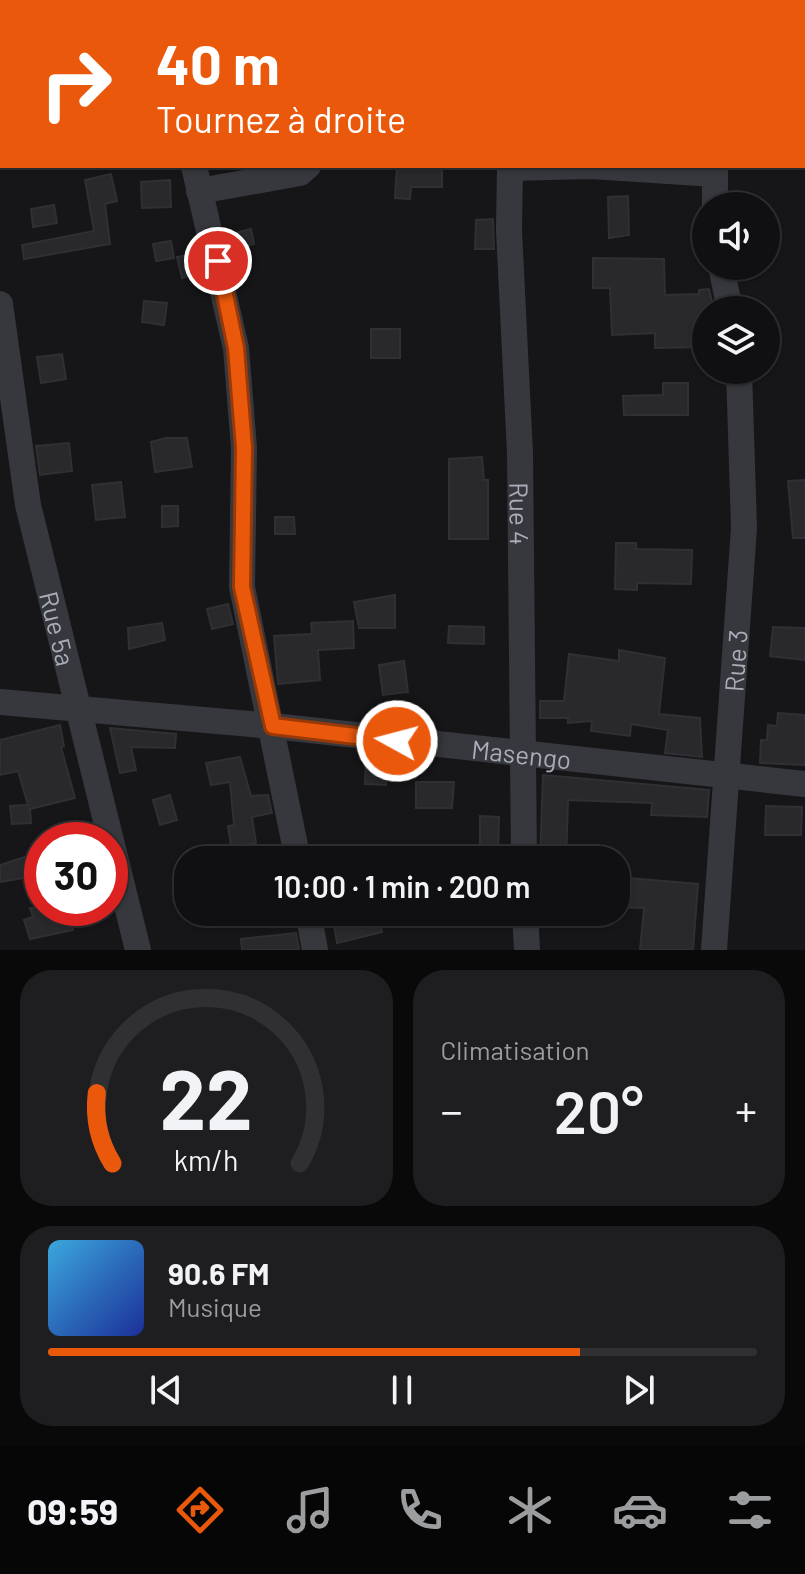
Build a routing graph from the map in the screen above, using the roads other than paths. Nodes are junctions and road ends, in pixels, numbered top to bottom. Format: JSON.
{"nodes":[{"id":1,"x":306,"y":168,"type":"edge"},
{"id":2,"x":510,"y":168,"type":"edge"},
{"id":3,"x":653,"y":168,"type":"edge"},
{"id":4,"x":715,"y":170,"type":"edge"},
{"id":5,"x":196,"y":178,"type":"edge"},
{"id":6,"x":715,"y":192,"type":"edge"},
{"id":7,"x":0,"y":304,"type":"edge"},
{"id":8,"x":4,"y":374,"type":"edge"},
{"id":9,"x":739,"y":384,"type":"edge"},
{"id":10,"x":0,"y":702,"type":"edge"},
{"id":11,"x":80,"y":707,"type":"junction"},
{"id":12,"x":273,"y":726,"type":"junction"},
{"id":13,"x":521,"y":755,"type":"junction"},
{"id":14,"x":728,"y":778,"type":"junction"},
{"id":15,"x":805,"y":784,"type":"edge"},
{"id":16,"x":295,"y":846,"type":"edge"},
{"id":17,"x":524,"y":846,"type":"edge"},
{"id":18,"x":311,"y":926,"type":"edge"},
{"id":19,"x":526,"y":926,"type":"edge"},
{"id":20,"x":138,"y":950,"type":"edge"},
{"id":21,"x":315,"y":950,"type":"edge"},
{"id":22,"x":527,"y":950,"type":"edge"},
{"id":23,"x":714,"y":950,"type":"edge"}],
"edges":[{"from":1,"to":5,"type":"street"},
{"from":2,"to":13,"type":"street","name":"Rue 4"},
{"from":3,"to":4,"type":"street"},
{"from":4,"to":6,"type":"street"},
{"from":5,"to":12,"type":"street"},
{"from":7,"to":8,"type":"street","name":"Rue 5a"},
{"from":8,"to":11,"type":"street","name":"Rue 5a"},
{"from":9,"to":14,"type":"street","name":"Rue 3"},
{"from":10,"to":11,"type":"street","name":"Masengo"},
{"from":11,"to":12,"type":"street","name":"Masengo"},
{"from":11,"to":20,"type":"street","name":"Rue 5a"},
{"from":12,"to":13,"type":"street","name":"Masengo"},
{"from":12,"to":16,"type":"street"},
{"from":13,"to":14,"type":"street","name":"Masengo"},
{"from":13,"to":17,"type":"street","name":"Rue 4"},
{"from":14,"to":15,"type":"street","name":"Masengo"},
{"from":14,"to":23,"type":"street","name":"Rue 3"},
{"from":18,"to":21,"type":"street"},
{"from":19,"to":22,"type":"street"}]}
